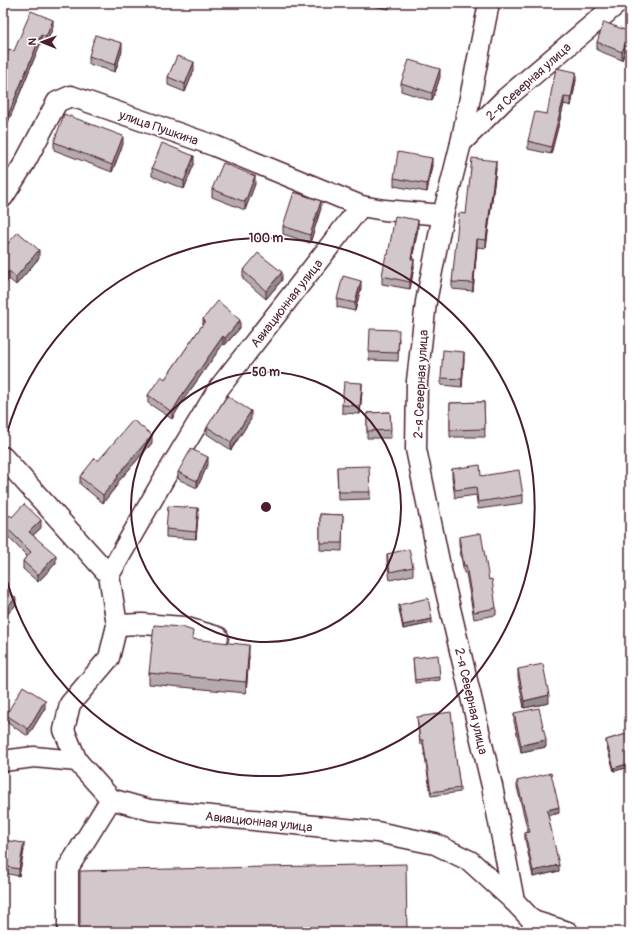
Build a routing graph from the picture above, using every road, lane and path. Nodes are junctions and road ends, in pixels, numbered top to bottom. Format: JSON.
{"nodes":[{"id":1,"x":489,"y":3,"type":"edge"},
{"id":2,"x":618,"y":3,"type":"edge"},
{"id":3,"x":461,"y":143,"type":"junction"},
{"id":4,"x":3,"y":197,"type":"edge"},
{"id":5,"x":361,"y":206,"type":"junction"},
{"id":6,"x":443,"y":215,"type":"junction"},
{"id":7,"x":3,"y":457,"type":"edge"},
{"id":8,"x":109,"y":575,"type":"junction"},
{"id":9,"x":116,"y":626,"type":"junction"},
{"id":10,"x":218,"y":637,"type":"dead end"},
{"id":11,"x":3,"y":761,"type":"edge"},
{"id":12,"x":77,"y":761,"type":"junction"},
{"id":13,"x":111,"y":799,"type":"junction"},
{"id":14,"x":514,"y":901,"type":"junction"},
{"id":15,"x":68,"y":932,"type":"edge"},
{"id":16,"x":568,"y":932,"type":"edge"}],
"edges":[{"from":1,"to":3,"type":"street"},
{"from":2,"to":3,"type":"street","name":"2-я Северная улица"},
{"from":3,"to":6,"type":"street","name":"2-я Северная улица"},
{"from":4,"to":5,"type":"street","name":"улица Пушкина"},
{"from":5,"to":6,"type":"street"},
{"from":5,"to":8,"type":"street","name":"Авиационная улица"},
{"from":6,"to":14,"type":"street","name":"2-я Северная улица"},
{"from":7,"to":8,"type":"street"},
{"from":8,"to":9,"type":"street"},
{"from":9,"to":10,"type":"street"},
{"from":9,"to":12,"type":"street"},
{"from":11,"to":12,"type":"street"},
{"from":12,"to":13,"type":"street"},
{"from":13,"to":14,"type":"street","name":"Авиационная улица"},
{"from":13,"to":15,"type":"street"},
{"from":14,"to":16,"type":"street","name":"Авиационная улица"}]}
